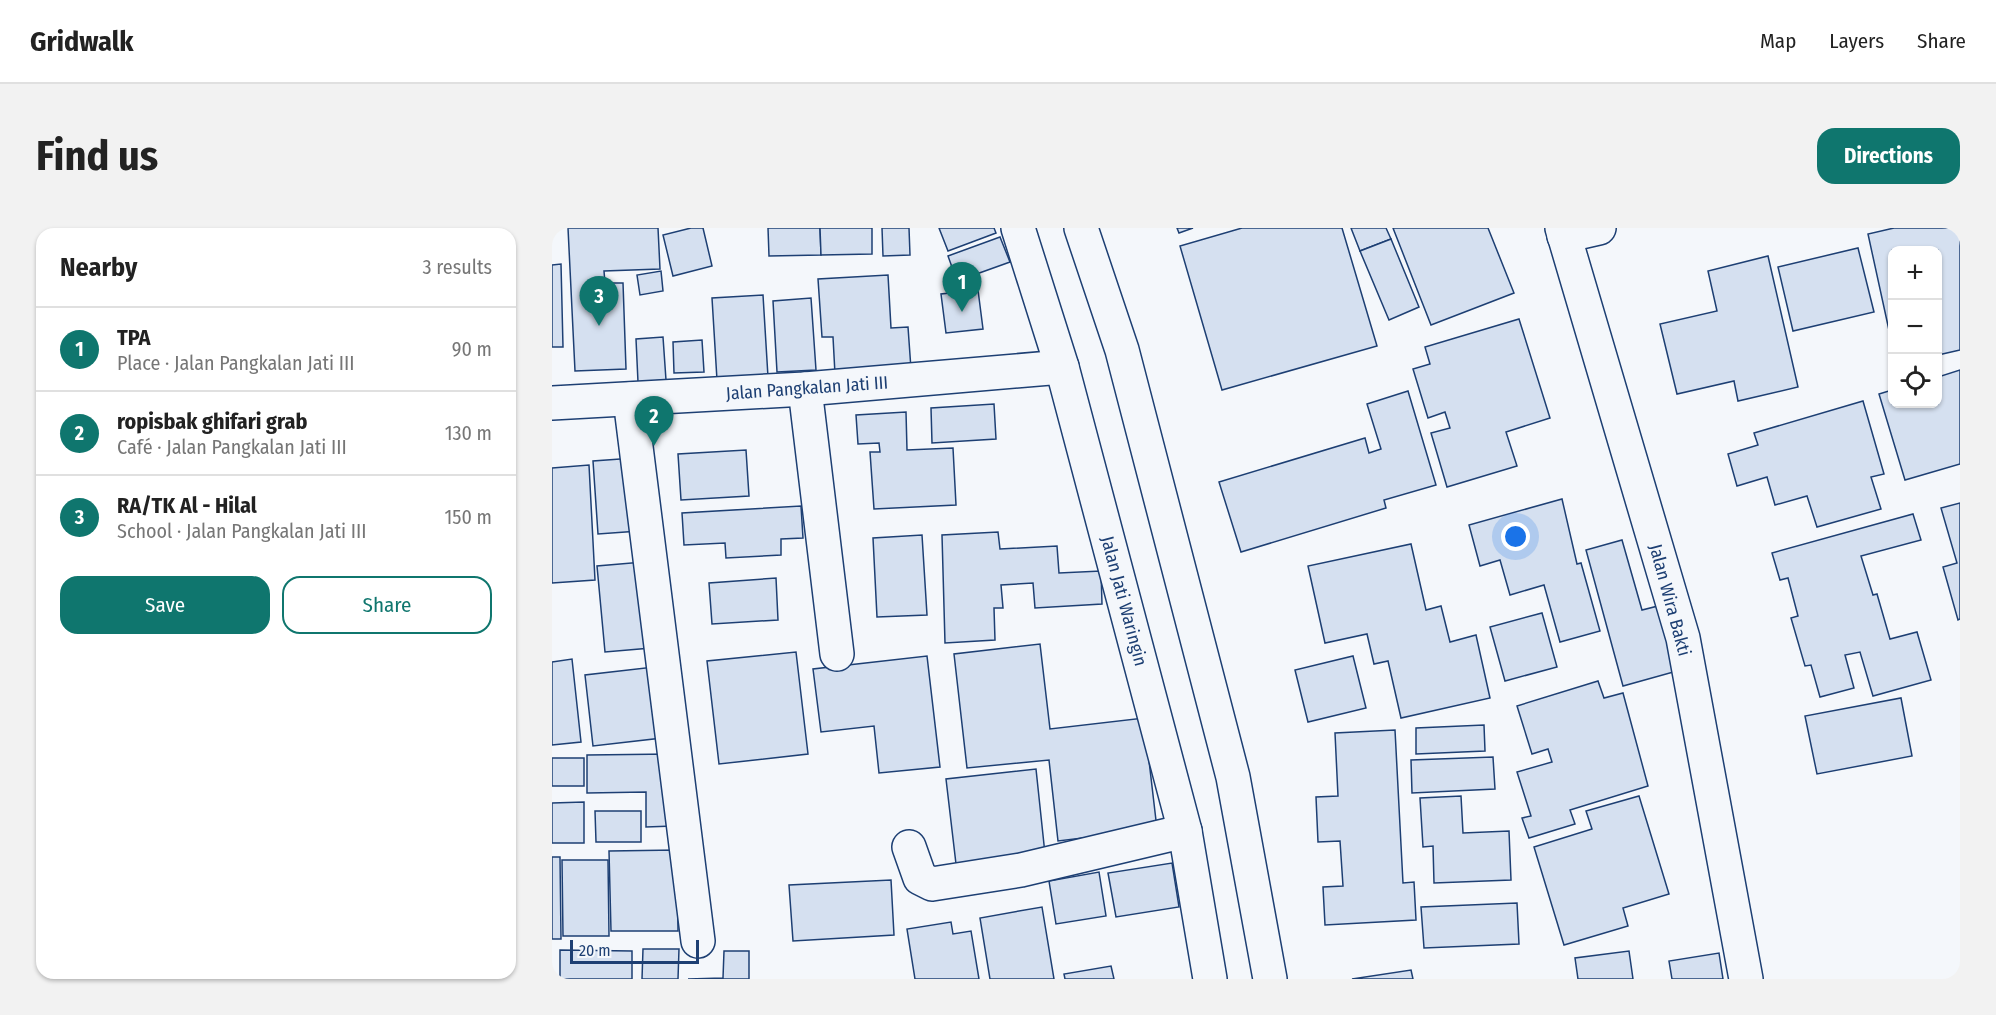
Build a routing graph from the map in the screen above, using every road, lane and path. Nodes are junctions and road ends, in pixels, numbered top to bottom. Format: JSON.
{"nodes":[{"id":1,"x":1018,"y":228,"type":"edge"},
{"id":2,"x":1081,"y":228,"type":"edge"},
{"id":3,"x":1599,"y":228,"type":"edge"},
{"id":4,"x":1563,"y":232,"type":"edge"},
{"id":5,"x":1062,"y":367,"type":"junction"},
{"id":6,"x":805,"y":389,"type":"junction"},
{"id":7,"x":630,"y":399,"type":"junction"},
{"id":8,"x":552,"y":402,"type":"edge"},
{"id":9,"x":837,"y":654,"type":"dead end"},
{"id":10,"x":1185,"y":831,"type":"junction"},
{"id":11,"x":909,"y":847,"type":"dead end"},
{"id":12,"x":698,"y":941,"type":"dead end"},
{"id":13,"x":1210,"y":979,"type":"edge"},
{"id":14,"x":1270,"y":979,"type":"edge"},
{"id":15,"x":1746,"y":979,"type":"edge"}],
"edges":[{"from":1,"to":5,"type":"street","name":"Jalan Jati Waringin"},
{"from":2,"to":14,"type":"street"},
{"from":3,"to":4,"type":"street"},
{"from":4,"to":15,"type":"street","name":"Jalan Wira Bakti"},
{"from":5,"to":6,"type":"street","name":"Jalan Pangkalan Jati III"},
{"from":5,"to":10,"type":"street","name":"Jalan Jati Waringin"},
{"from":6,"to":7,"type":"street","name":"Jalan Pangkalan Jati III"},
{"from":6,"to":9,"type":"street"},
{"from":7,"to":8,"type":"street","name":"Jalan Pangkalan Jati III"},
{"from":7,"to":12,"type":"street"},
{"from":10,"to":11,"type":"street"},
{"from":10,"to":13,"type":"street","name":"Jalan Jati Waringin"}]}
